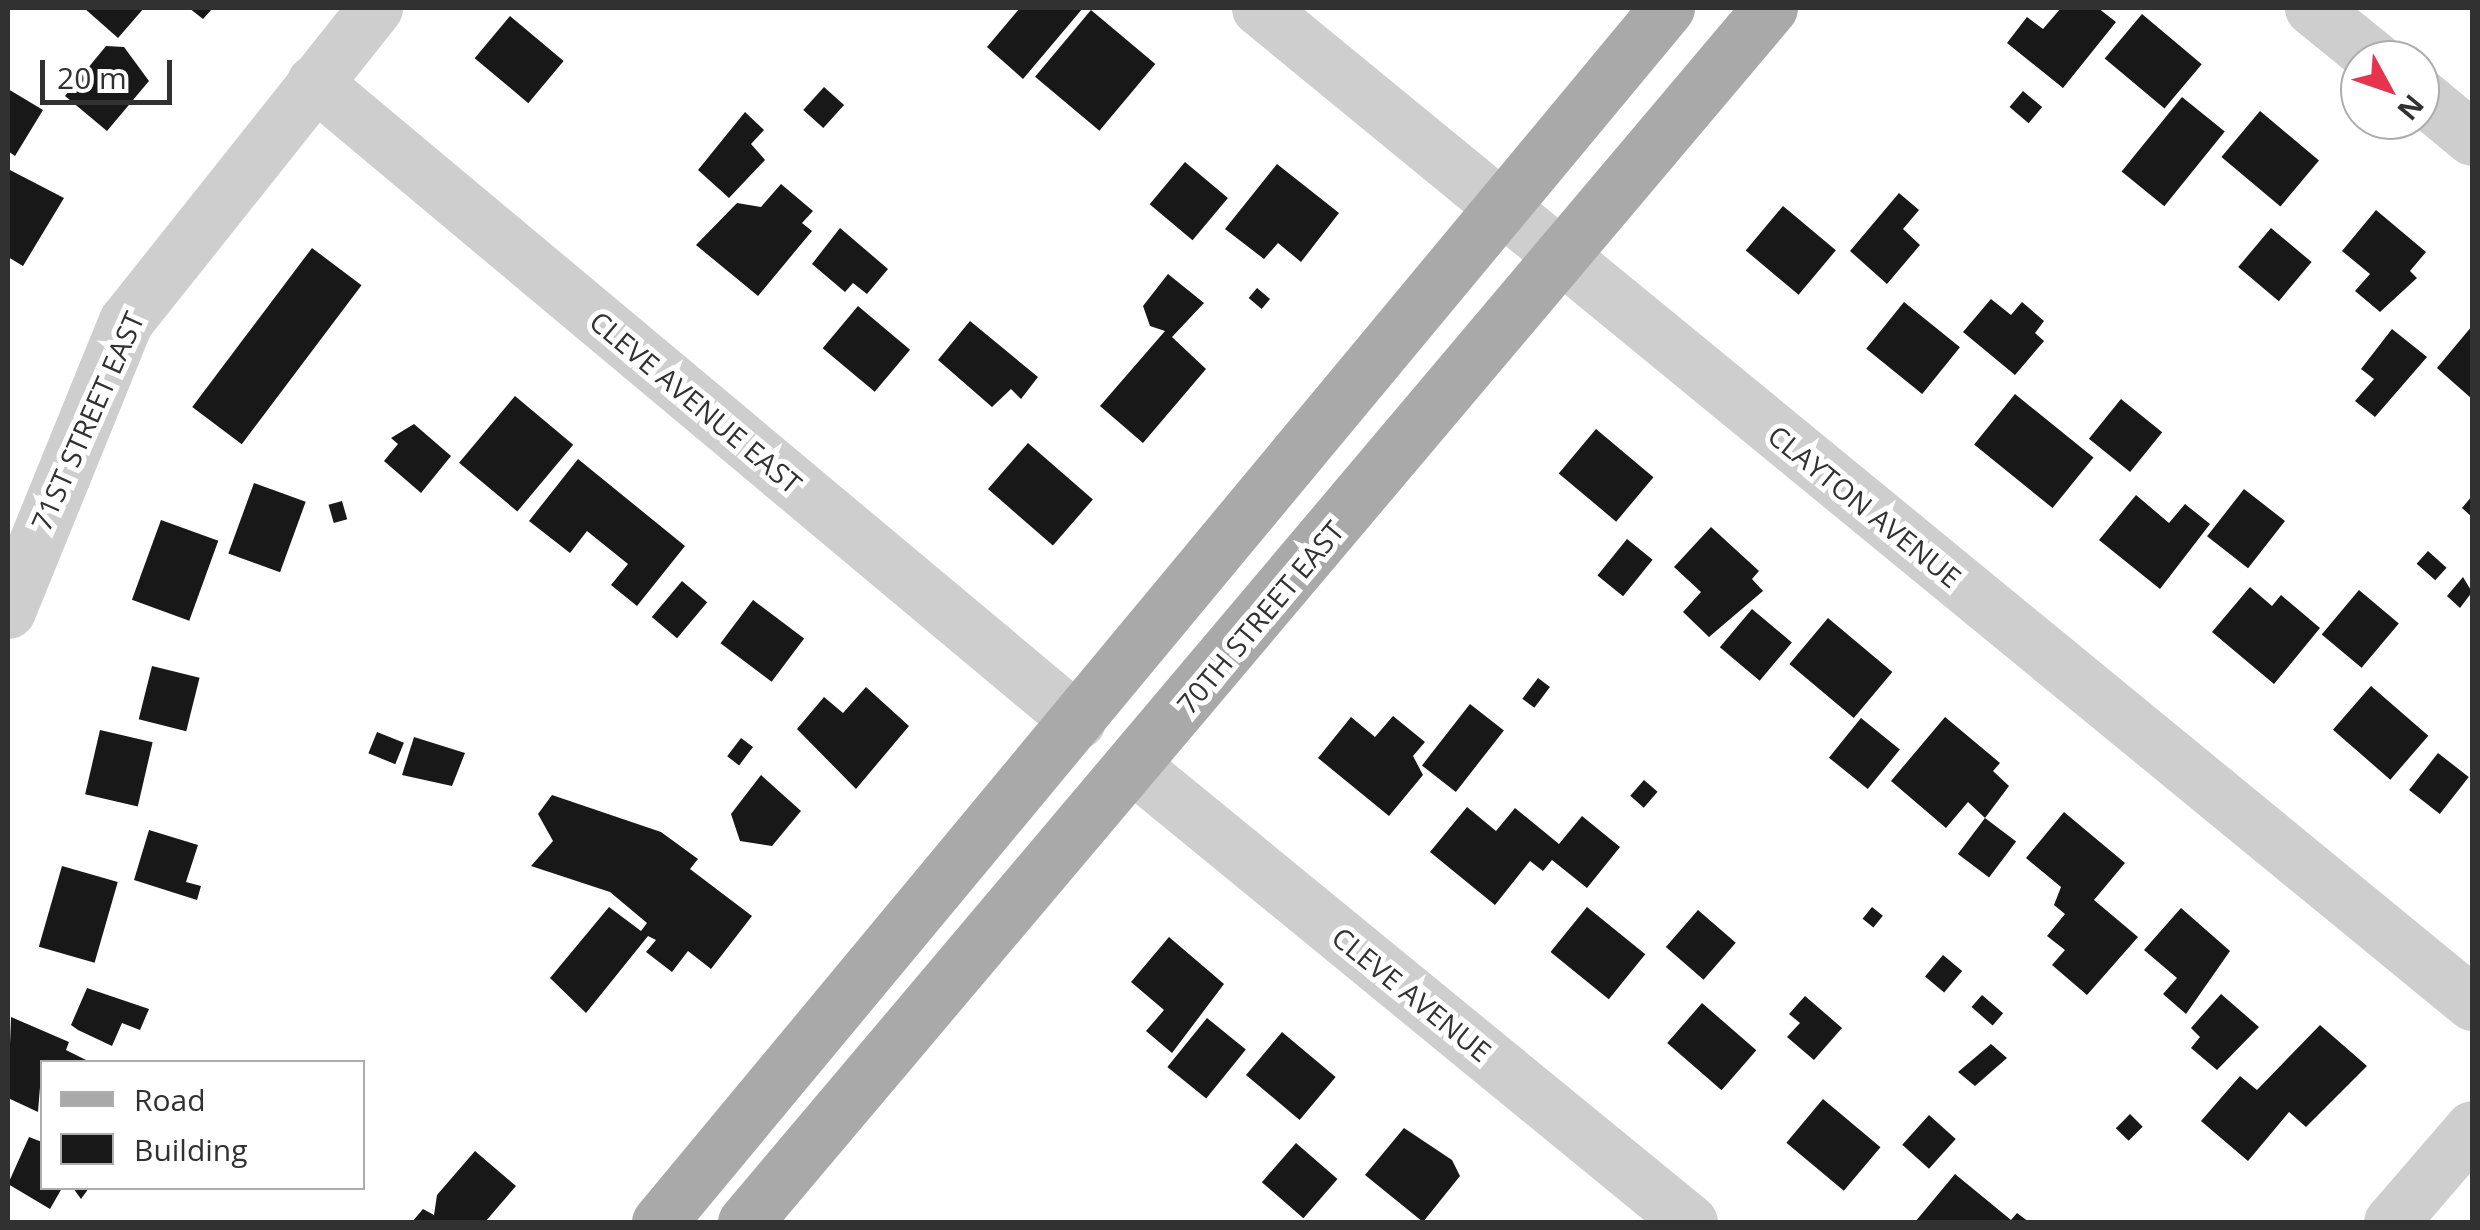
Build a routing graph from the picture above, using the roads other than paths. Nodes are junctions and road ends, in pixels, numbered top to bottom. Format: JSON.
{"nodes":[{"id":1,"x":375,"y":8,"type":"edge"},
{"id":2,"x":1258,"y":8,"type":"edge"},
{"id":3,"x":1667,"y":8,"type":"edge"},
{"id":4,"x":1770,"y":8,"type":"edge"},
{"id":5,"x":2312,"y":8,"type":"edge"},
{"id":6,"x":2351,"y":40,"type":"edge"},
{"id":7,"x":314,"y":82,"type":"junction"},
{"id":8,"x":2440,"y":112,"type":"edge"},
{"id":9,"x":2472,"y":138,"type":"edge"},
{"id":10,"x":1500,"y":206,"type":"junction"},
{"id":11,"x":1564,"y":258,"type":"junction"},
{"id":12,"x":8,"y":610,"type":"edge"},
{"id":13,"x":1078,"y":722,"type":"junction"},
{"id":14,"x":1133,"y":766,"type":"junction"},
{"id":15,"x":2472,"y":1003,"type":"edge"},
{"id":16,"x":2472,"y":1128,"type":"edge"},
{"id":17,"x":659,"y":1222,"type":"edge"},
{"id":18,"x":745,"y":1222,"type":"edge"},
{"id":19,"x":1690,"y":1222,"type":"edge"},
{"id":20,"x":2391,"y":1222,"type":"edge"}],
"edges":[{"from":1,"to":7,"type":"street","name":"71ST STREET EAST"},
{"from":2,"to":10,"type":"street","name":"CLAYTON AVENUE"},
{"from":3,"to":10,"type":"main road"},
{"from":4,"to":11,"type":"main road","name":"70TH STREET EAST"},
{"from":5,"to":6,"type":"street"},
{"from":7,"to":12,"type":"street","name":"71ST STREET EAST"},
{"from":7,"to":13,"type":"street","name":"CLEVE AVENUE EAST"},
{"from":8,"to":9,"type":"street"},
{"from":10,"to":11,"type":"street","name":"CLAYTON AVENUE"},
{"from":10,"to":13,"type":"main road"},
{"from":11,"to":14,"type":"main road","name":"70TH STREET EAST"},
{"from":11,"to":15,"type":"street","name":"CLAYTON AVENUE"},
{"from":13,"to":17,"type":"main road"},
{"from":14,"to":18,"type":"main road","name":"70TH STREET EAST"},
{"from":14,"to":19,"type":"street","name":"CLEVE AVENUE"},
{"from":16,"to":20,"type":"street"}]}
